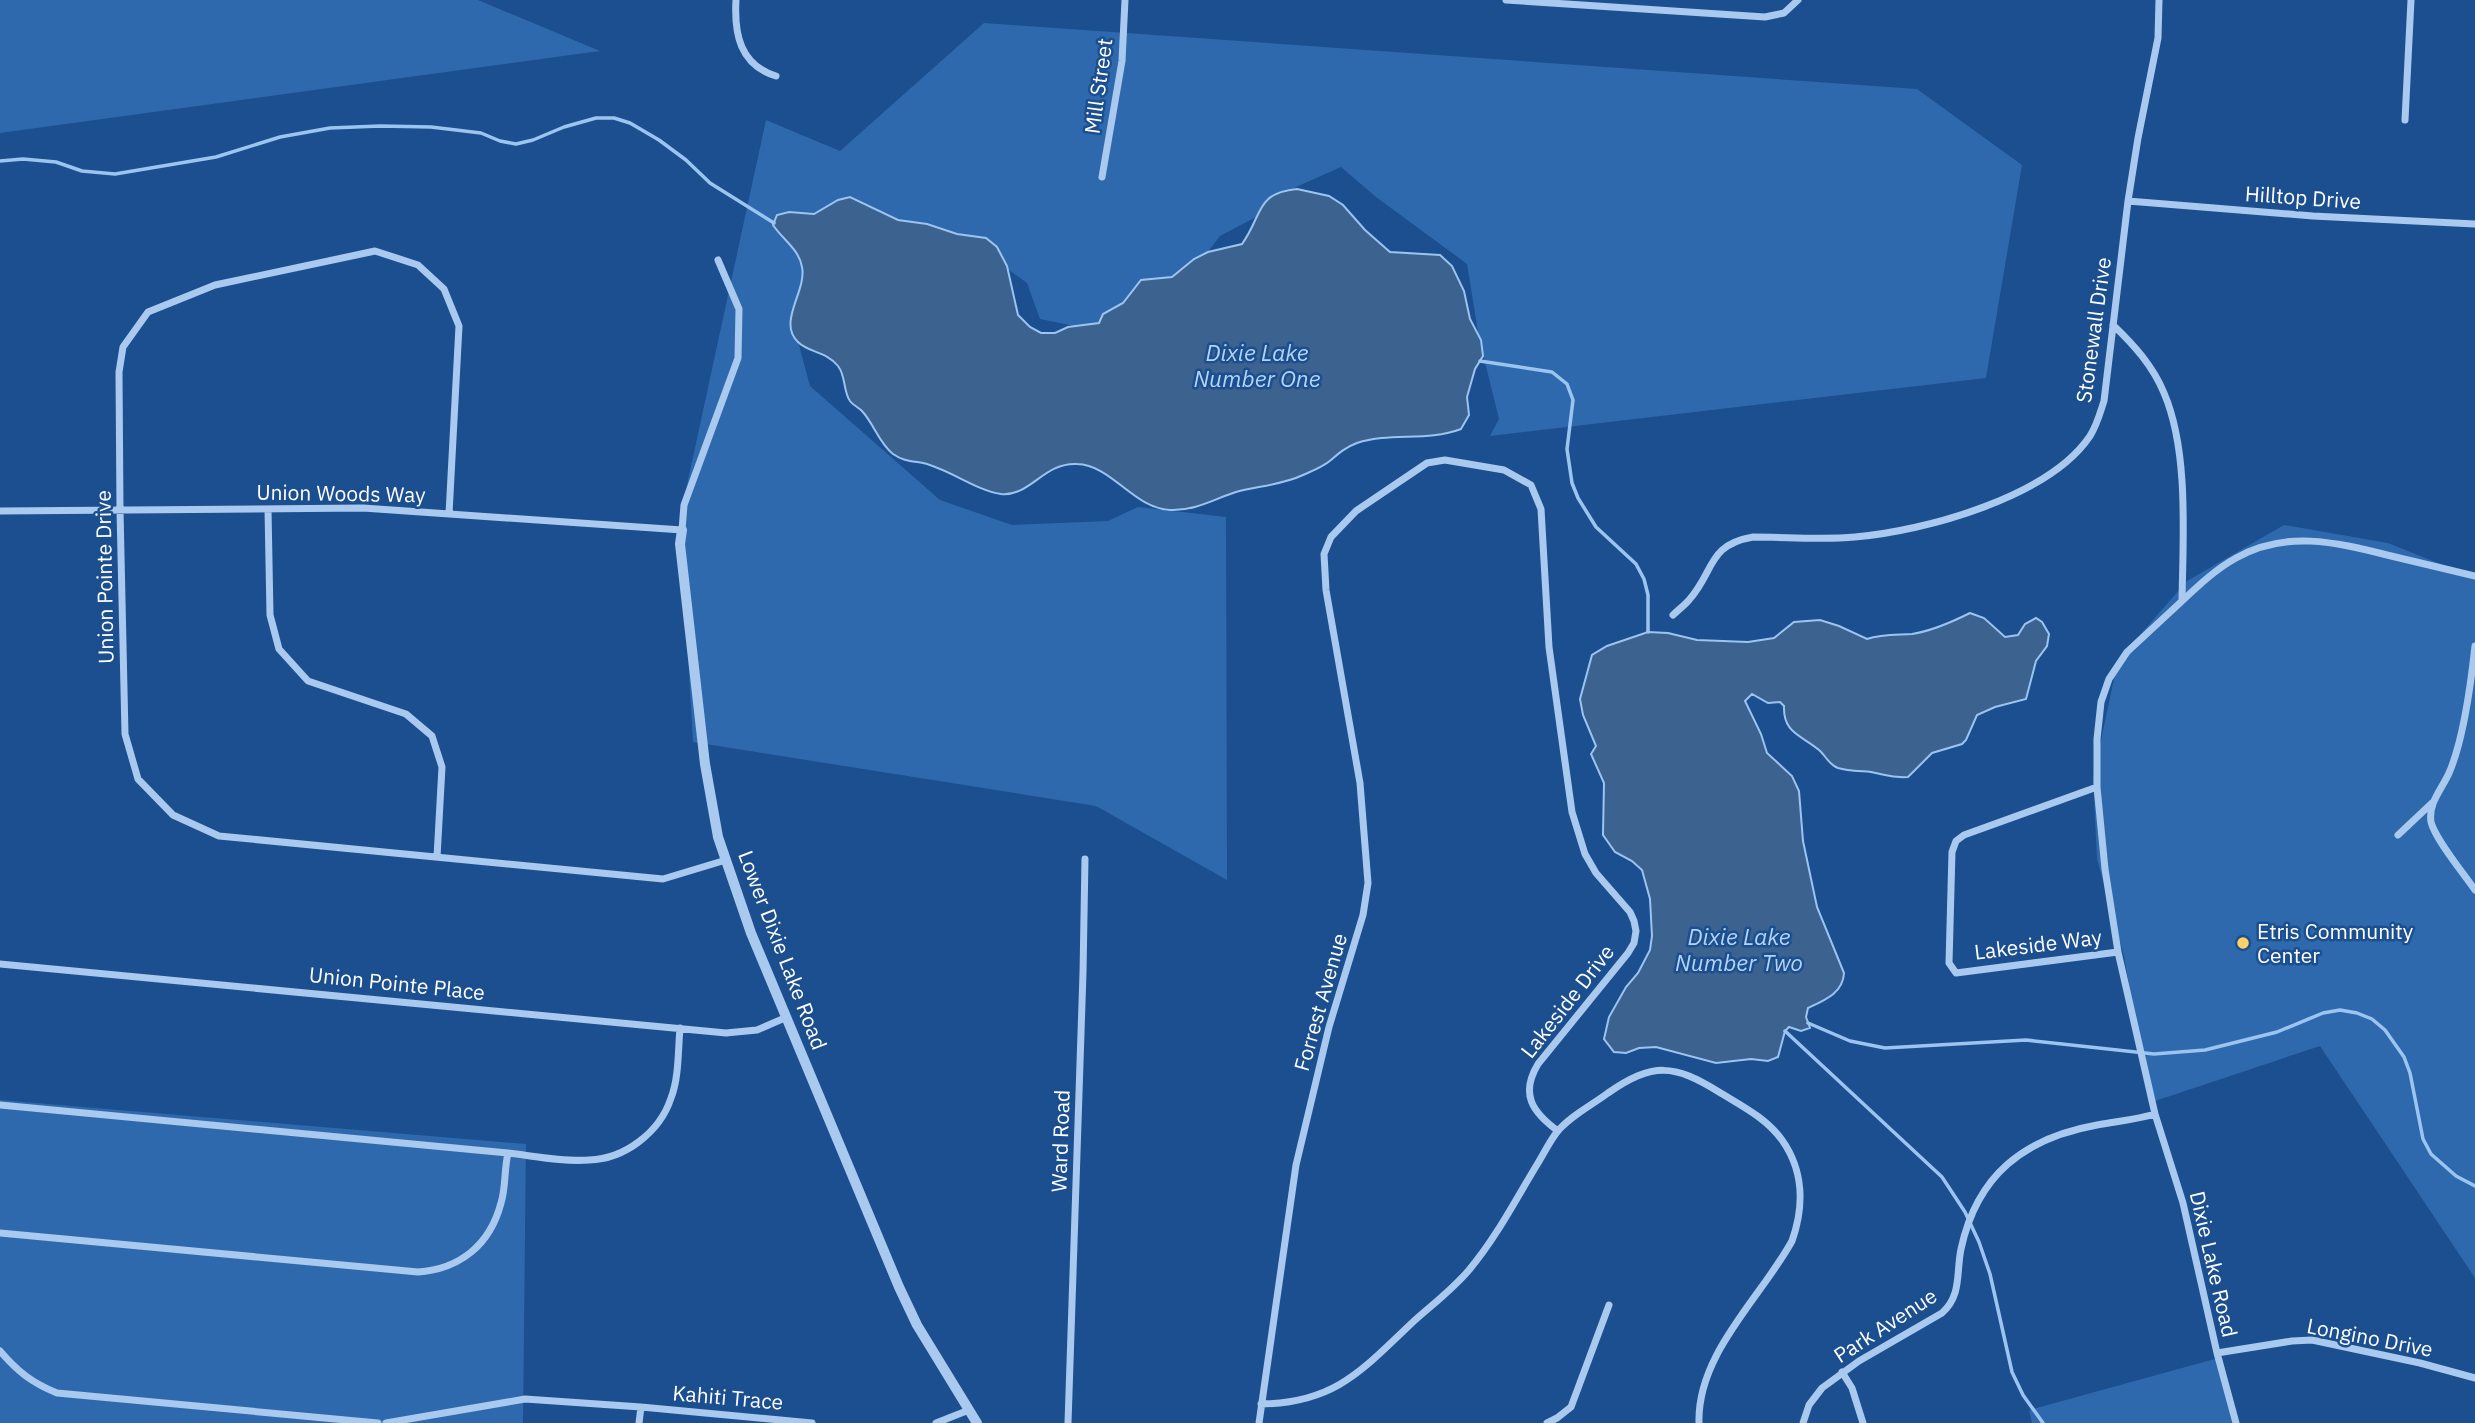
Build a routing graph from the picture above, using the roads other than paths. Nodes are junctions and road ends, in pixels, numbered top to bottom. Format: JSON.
{"nodes":[{"id":1,"x":736,"y":0,"type":"edge"},
{"id":2,"x":1125,"y":0,"type":"edge"},
{"id":3,"x":1506,"y":0,"type":"edge"},
{"id":4,"x":1798,"y":0,"type":"edge"},
{"id":5,"x":2158,"y":0,"type":"edge"},
{"id":6,"x":2411,"y":0,"type":"edge"},
{"id":7,"x":776,"y":76,"type":"dead end"},
{"id":8,"x":2405,"y":120,"type":"dead end"},
{"id":9,"x":1102,"y":177,"type":"dead end"},
{"id":10,"x":2128,"y":201,"type":"junction"},
{"id":11,"x":2475,"y":224,"type":"edge"},
{"id":12,"x":718,"y":260,"type":"dead end"},
{"id":13,"x":2113,"y":326,"type":"junction"},
{"id":14,"x":268,"y":509,"type":"junction"},
{"id":15,"x":120,"y":510,"type":"junction"},
{"id":16,"x":0,"y":511,"type":"edge"},
{"id":17,"x":449,"y":514,"type":"junction"},
{"id":18,"x":682,"y":530,"type":"junction"},
{"id":19,"x":2475,"y":576,"type":"edge"},
{"id":20,"x":1326,"y":590,"type":"joint"},
{"id":21,"x":2182,"y":601,"type":"junction"},
{"id":22,"x":1673,"y":615,"type":"dead end"},
{"id":23,"x":2475,"y":646,"type":"edge"},
{"id":24,"x":2097,"y":787,"type":"junction"},
{"id":25,"x":2432,"y":803,"type":"junction"},
{"id":26,"x":2398,"y":835,"type":"dead end"},
{"id":27,"x":437,"y":857,"type":"junction"},
{"id":28,"x":1085,"y":859,"type":"dead end"},
{"id":29,"x":726,"y":860,"type":"junction"},
{"id":30,"x":2475,"y":890,"type":"edge"},
{"id":31,"x":2118,"y":952,"type":"junction"},
{"id":32,"x":0,"y":964,"type":"edge"},
{"id":33,"x":788,"y":1017,"type":"junction"},
{"id":34,"x":680,"y":1028,"type":"junction"},
{"id":35,"x":0,"y":1105,"type":"edge"},
{"id":36,"x":2155,"y":1114,"type":"junction"},
{"id":37,"x":1558,"y":1131,"type":"junction"},
{"id":38,"x":508,"y":1153,"type":"junction"},
{"id":39,"x":0,"y":1233,"type":"edge"},
{"id":40,"x":1609,"y":1305,"type":"dead end"},
{"id":41,"x":0,"y":1351,"type":"edge"},
{"id":42,"x":2217,"y":1353,"type":"junction"},
{"id":43,"x":1842,"y":1372,"type":"junction"},
{"id":44,"x":2475,"y":1378,"type":"edge"},
{"id":45,"x":1261,"y":1404,"type":"junction"},
{"id":46,"x":641,"y":1407,"type":"junction"},
{"id":47,"x":969,"y":1410,"type":"junction"},
{"id":48,"x":378,"y":1423,"type":"edge"},
{"id":49,"x":386,"y":1423,"type":"edge"},
{"id":50,"x":639,"y":1423,"type":"edge"},
{"id":51,"x":812,"y":1423,"type":"edge"},
{"id":52,"x":936,"y":1423,"type":"edge"},
{"id":53,"x":977,"y":1423,"type":"edge"},
{"id":54,"x":1068,"y":1423,"type":"edge"},
{"id":55,"x":1259,"y":1423,"type":"edge"},
{"id":56,"x":1547,"y":1423,"type":"edge"},
{"id":57,"x":1699,"y":1423,"type":"edge"},
{"id":58,"x":1803,"y":1423,"type":"edge"},
{"id":59,"x":1863,"y":1423,"type":"edge"},
{"id":60,"x":2236,"y":1423,"type":"edge"}],
"edges":[{"from":1,"to":7,"type":"street"},
{"from":2,"to":9,"type":"street","name":"Mill Street"},
{"from":3,"to":4,"type":"street"},
{"from":5,"to":10,"type":"street","name":"Stonewall Drive"},
{"from":6,"to":8,"type":"street"},
{"from":10,"to":11,"type":"street","name":"Hilltop Drive"},
{"from":10,"to":13,"type":"street","name":"Stonewall Drive"},
{"from":12,"to":18,"type":"street","name":"Lower Dixie Lake Road"},
{"from":13,"to":21,"type":"street"},
{"from":13,"to":22,"type":"street","name":"Stonewall Drive"},
{"from":14,"to":15,"type":"street","name":"Union Woods Way"},
{"from":14,"to":17,"type":"street","name":"Union Woods Way"},
{"from":14,"to":27,"type":"street"},
{"from":15,"to":16,"type":"street","name":"Union Woods Way"},
{"from":15,"to":17,"type":"street","name":"Union Pointe Drive"},
{"from":15,"to":27,"type":"street","name":"Union Pointe Drive"},
{"from":17,"to":18,"type":"street","name":"Union Woods Way"},
{"from":18,"to":29,"type":"street","name":"Lower Dixie Lake Road"},
{"from":19,"to":21,"type":"street"},
{"from":20,"to":37,"type":"street","name":"Lakeside Drive"},
{"from":20,"to":45,"type":"street","name":"Forrest Avenue"},
{"from":21,"to":24,"type":"street"},
{"from":23,"to":25,"type":"street"},
{"from":24,"to":31,"type":"street"},
{"from":24,"to":31,"type":"street","name":"Lakeside Way"},
{"from":25,"to":26,"type":"street"},
{"from":25,"to":30,"type":"street"},
{"from":27,"to":29,"type":"street","name":"Union Pointe Drive"},
{"from":28,"to":54,"type":"street","name":"Ward Road"},
{"from":29,"to":33,"type":"street","name":"Lower Dixie Lake Road"},
{"from":31,"to":36,"type":"street"},
{"from":32,"to":34,"type":"street","name":"Union Pointe Place"},
{"from":33,"to":34,"type":"street","name":"Union Pointe Place"},
{"from":33,"to":47,"type":"street","name":"Lower Dixie Lake Road"},
{"from":34,"to":38,"type":"street"},
{"from":35,"to":38,"type":"street"},
{"from":36,"to":42,"type":"street","name":"Dixie Lake Road"},
{"from":36,"to":43,"type":"street","name":"Park Avenue"},
{"from":37,"to":45,"type":"street"},
{"from":37,"to":57,"type":"street"},
{"from":38,"to":39,"type":"street"},
{"from":40,"to":56,"type":"street"},
{"from":41,"to":48,"type":"street"},
{"from":42,"to":44,"type":"street","name":"Longino Drive"},
{"from":42,"to":60,"type":"street","name":"Dixie Lake Road"},
{"from":43,"to":58,"type":"street","name":"Park Avenue"},
{"from":43,"to":59,"type":"street"},
{"from":45,"to":55,"type":"street","name":"Forrest Avenue"},
{"from":46,"to":49,"type":"street","name":"Kahiti Trace"},
{"from":46,"to":50,"type":"street"},
{"from":46,"to":51,"type":"street","name":"Kahiti Trace"},
{"from":47,"to":52,"type":"street"},
{"from":47,"to":53,"type":"street","name":"Lower Dixie Lake Road"}]}
